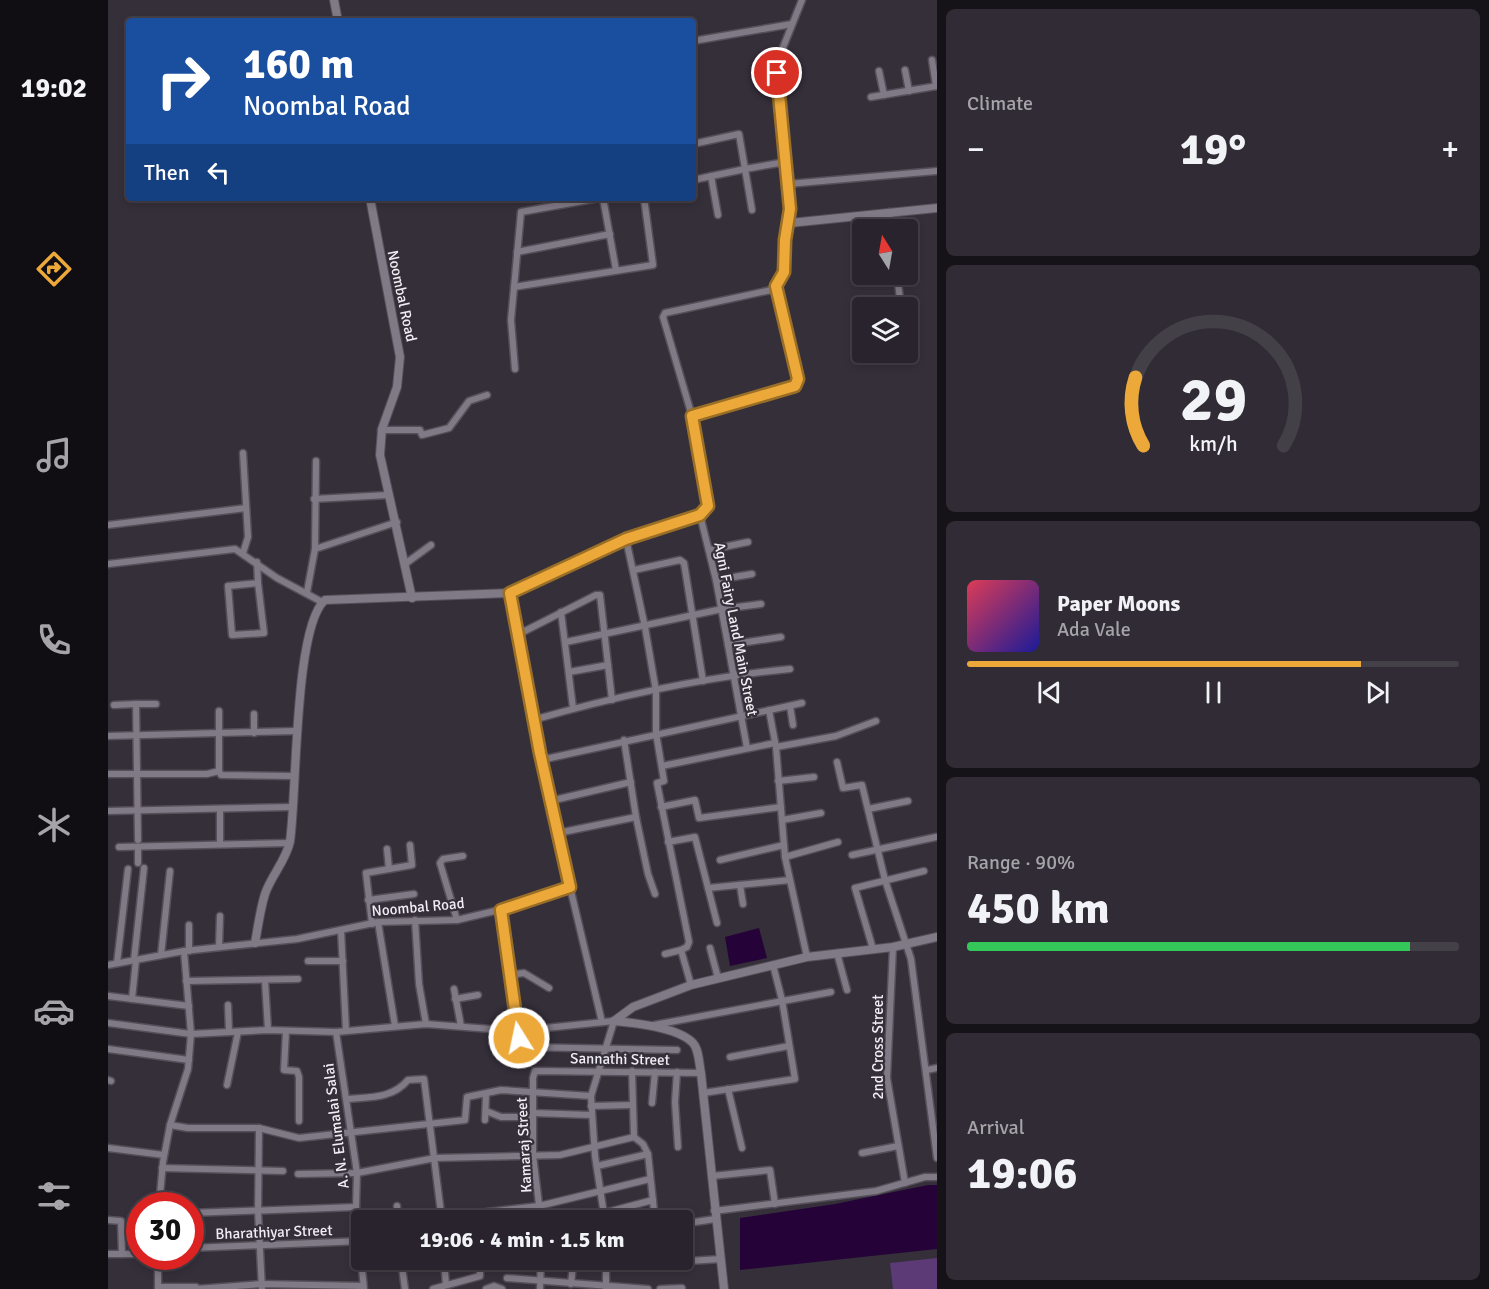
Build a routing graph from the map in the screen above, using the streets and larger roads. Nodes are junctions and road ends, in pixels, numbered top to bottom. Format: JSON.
{"nodes":[{"id":1,"x":334,"y":0,"type":"edge"},
{"id":2,"x":802,"y":0,"type":"edge"},
{"id":3,"x":337,"y":18,"type":"edge"},
{"id":4,"x":792,"y":24,"type":"junction"},
{"id":5,"x":696,"y":40,"type":"edge"},
{"id":6,"x":932,"y":60,"type":"dead end"},
{"id":7,"x":905,"y":70,"type":"dead end"},
{"id":8,"x":879,"y":71,"type":"dead end"},
{"id":9,"x":937,"y":86,"type":"edge"},
{"id":10,"x":909,"y":91,"type":"junction"},
{"id":11,"x":884,"y":95,"type":"junction"},
{"id":12,"x":871,"y":97,"type":"dead end"},
{"id":13,"x":696,"y":143,"type":"edge"},
{"id":14,"x":785,"y":162,"type":"junction"},
{"id":15,"x":745,"y":169,"type":"junction"},
{"id":16,"x":937,"y":171,"type":"edge"},
{"id":17,"x":711,"y":176,"type":"junction"},
{"id":18,"x":696,"y":179,"type":"edge"},
{"id":19,"x":788,"y":184,"type":"junction"},
{"id":20,"x":371,"y":201,"type":"edge"},
{"id":21,"x":585,"y":201,"type":"edge"},
{"id":22,"x":602,"y":201,"type":"edge"},
{"id":23,"x":644,"y":201,"type":"edge"},
{"id":24,"x":937,"y":208,"type":"edge"},
{"id":25,"x":752,"y":210,"type":"dead end"},
{"id":26,"x":889,"y":212,"type":"junction"},
{"id":27,"x":718,"y":215,"type":"dead end"},
{"id":28,"x":890,"y":219,"type":"edge"},
{"id":29,"x":790,"y":223,"type":"junction"},
{"id":30,"x":610,"y":234,"type":"junction"},
{"id":31,"x":517,"y":252,"type":"junction"},
{"id":32,"x":616,"y":270,"type":"junction"},
{"id":33,"x":776,"y":286,"type":"junction"},
{"id":34,"x":514,"y":287,"type":"junction"},
{"id":35,"x":515,"y":369,"type":"dead end"},
{"id":36,"x":487,"y":395,"type":"dead end"},
{"id":37,"x":692,"y":416,"type":"junction"},
{"id":38,"x":381,"y":430,"type":"junction"},
{"id":39,"x":243,"y":453,"type":"dead end"},
{"id":40,"x":316,"y":461,"type":"dead end"},
{"id":41,"x":388,"y":495,"type":"junction"},
{"id":42,"x":314,"y":499,"type":"junction"},
{"id":43,"x":246,"y":508,"type":"junction"},
{"id":44,"x":700,"y":515,"type":"junction"},
{"id":45,"x":396,"y":522,"type":"junction"},
{"id":46,"x":108,"y":525,"type":"edge"},
{"id":47,"x":626,"y":539,"type":"junction"},
{"id":48,"x":748,"y":542,"type":"dead end"},
{"id":49,"x":431,"y":545,"type":"dead end"},
{"id":50,"x":315,"y":549,"type":"junction"},
{"id":51,"x":709,"y":550,"type":"junction"},
{"id":52,"x":243,"y":552,"type":"junction"},
{"id":53,"x":256,"y":562,"type":"junction"},
{"id":54,"x":108,"y":564,"type":"edge"},
{"id":55,"x":405,"y":564,"type":"junction"},
{"id":56,"x":634,"y":570,"type":"junction"},
{"id":57,"x":752,"y":574,"type":"dead end"},
{"id":58,"x":716,"y":580,"type":"junction"},
{"id":59,"x":258,"y":583,"type":"junction"},
{"id":60,"x":228,"y":586,"type":"junction"},
{"id":61,"x":220,"y":588,"type":"dead end"},
{"id":62,"x":307,"y":592,"type":"junction"},
{"id":63,"x":510,"y":593,"type":"junction"},
{"id":64,"x":412,"y":598,"type":"junction"},
{"id":65,"x":322,"y":602,"type":"junction"},
{"id":66,"x":761,"y":604,"type":"dead end"},
{"id":67,"x":722,"y":609,"type":"junction"},
{"id":68,"x":561,"y":612,"type":"junction"},
{"id":69,"x":692,"y":616,"type":"junction"},
{"id":70,"x":645,"y":627,"type":"junction"},
{"id":71,"x":605,"y":634,"type":"junction"},
{"id":72,"x":517,"y":635,"type":"junction"},
{"id":73,"x":781,"y":637,"type":"dead end"},
{"id":74,"x":566,"y":642,"type":"junction"},
{"id":75,"x":728,"y":645,"type":"junction"},
{"id":76,"x":608,"y":665,"type":"junction"},
{"id":77,"x":790,"y":669,"type":"dead end"},
{"id":78,"x":568,"y":672,"type":"junction"},
{"id":79,"x":735,"y":674,"type":"junction"},
{"id":80,"x":703,"y":681,"type":"junction"},
{"id":81,"x":656,"y":691,"type":"junction"},
{"id":82,"x":612,"y":700,"type":"junction"},
{"id":83,"x":802,"y":703,"type":"dead end"},
{"id":84,"x":136,"y":704,"type":"junction"},
{"id":85,"x":156,"y":704,"type":"dead end"},
{"id":86,"x":114,"y":705,"type":"dead end"},
{"id":87,"x":790,"y":706,"type":"junction"},
{"id":88,"x":573,"y":708,"type":"junction"},
{"id":89,"x":769,"y":710,"type":"junction"},
{"id":90,"x":219,"y":711,"type":"dead end"},
{"id":91,"x":254,"y":714,"type":"dead end"},
{"id":92,"x":741,"y":716,"type":"junction"},
{"id":93,"x":533,"y":720,"type":"junction"},
{"id":94,"x":876,"y":721,"type":"dead end"},
{"id":95,"x":793,"y":725,"type":"dead end"},
{"id":96,"x":296,"y":731,"type":"junction"},
{"id":97,"x":254,"y":733,"type":"junction"},
{"id":98,"x":656,"y":733,"type":"junction"},
{"id":99,"x":218,"y":735,"type":"junction"},
{"id":100,"x":108,"y":736,"type":"edge"},
{"id":101,"x":136,"y":736,"type":"junction"},
{"id":102,"x":624,"y":741,"type":"junction"},
{"id":103,"x":775,"y":745,"type":"junction"},
{"id":104,"x":747,"y":748,"type":"junction"},
{"id":105,"x":541,"y":760,"type":"junction"},
{"id":106,"x":837,"y":762,"type":"dead end"},
{"id":107,"x":662,"y":766,"type":"junction"},
{"id":108,"x":219,"y":771,"type":"junction"},
{"id":109,"x":136,"y":773,"type":"junction"},
{"id":110,"x":108,"y":774,"type":"edge"},
{"id":111,"x":294,"y":776,"type":"junction"},
{"id":112,"x":814,"y":777,"type":"dead end"},
{"id":113,"x":631,"y":782,"type":"junction"},
{"id":114,"x":778,"y":782,"type":"junction"},
{"id":115,"x":550,"y":801,"type":"junction"},
{"id":116,"x":908,"y":801,"type":"dead end"},
{"id":117,"x":292,"y":807,"type":"junction"},
{"id":118,"x":661,"y":807,"type":"junction"},
{"id":119,"x":781,"y":807,"type":"junction"},
{"id":120,"x":220,"y":808,"type":"junction"},
{"id":121,"x":868,"y":809,"type":"junction"},
{"id":122,"x":108,"y":811,"type":"edge"},
{"id":123,"x":137,"y":811,"type":"junction"},
{"id":124,"x":821,"y":813,"type":"dead end"},
{"id":125,"x":636,"y":817,"type":"junction"},
{"id":126,"x":782,"y":820,"type":"junction"},
{"id":127,"x":558,"y":834,"type":"junction"},
{"id":128,"x":936,"y":837,"type":"edge"},
{"id":129,"x":668,"y":842,"type":"junction"},
{"id":130,"x":838,"y":842,"type":"dead end"},
{"id":131,"x":138,"y":843,"type":"junction"},
{"id":132,"x":290,"y":843,"type":"junction"},
{"id":133,"x":220,"y":844,"type":"junction"},
{"id":134,"x":784,"y":844,"type":"junction"},
{"id":135,"x":410,"y":845,"type":"dead end"},
{"id":136,"x":119,"y":847,"type":"dead end"},
{"id":137,"x":387,"y":849,"type":"dead end"},
{"id":138,"x":878,"y":849,"type":"junction"},
{"id":139,"x":852,"y":855,"type":"dead end"},
{"id":140,"x":464,"y":856,"type":"dead end"},
{"id":141,"x":785,"y":857,"type":"junction"},
{"id":142,"x":720,"y":860,"type":"dead end"},
{"id":143,"x":128,"y":868,"type":"dead end"},
{"id":144,"x":389,"y":869,"type":"junction"},
{"id":145,"x":170,"y":871,"type":"dead end"},
{"id":146,"x":924,"y":871,"type":"dead end"},
{"id":147,"x":790,"y":880,"type":"junction"},
{"id":148,"x":885,"y":880,"type":"junction"},
{"id":149,"x":740,"y":885,"type":"junction"},
{"id":150,"x":570,"y":887,"type":"junction"},
{"id":151,"x":708,"y":888,"type":"junction"},
{"id":152,"x":414,"y":894,"type":"dead end"},
{"id":153,"x":655,"y":894,"type":"dead end"},
{"id":154,"x":369,"y":900,"type":"junction"},
{"id":155,"x":743,"y":904,"type":"dead end"},
{"id":156,"x":501,"y":910,"type":"junction"},
{"id":157,"x":220,"y":916,"type":"dead end"},
{"id":158,"x":415,"y":920,"type":"junction"},
{"id":159,"x":457,"y":920,"type":"junction"},
{"id":160,"x":375,"y":923,"type":"junction"},
{"id":161,"x":717,"y":923,"type":"dead end"},
{"id":162,"x":189,"y":925,"type":"dead end"},
{"id":163,"x":341,"y":930,"type":"junction"},
{"id":164,"x":937,"y":937,"type":"edge"},
{"id":165,"x":255,"y":943,"type":"junction"},
{"id":166,"x":904,"y":944,"type":"junction"},
{"id":167,"x":893,"y":946,"type":"junction"},
{"id":168,"x":219,"y":947,"type":"junction"},
{"id":169,"x":710,"y":948,"type":"dead end"},
{"id":170,"x":873,"y":948,"type":"junction"},
{"id":171,"x":681,"y":950,"type":"junction"},
{"id":172,"x":187,"y":951,"type":"junction"},
{"id":173,"x":837,"y":953,"type":"junction"},
{"id":174,"x":665,"y":954,"type":"dead end"},
{"id":175,"x":161,"y":955,"type":"junction"},
{"id":176,"x":807,"y":957,"type":"junction"},
{"id":177,"x":135,"y":960,"type":"junction"},
{"id":178,"x":343,"y":961,"type":"junction"},
{"id":179,"x":308,"y":962,"type":"dead end"},
{"id":180,"x":117,"y":963,"type":"junction"},
{"id":181,"x":108,"y":965,"type":"edge"},
{"id":182,"x":773,"y":965,"type":"junction"},
{"id":183,"x":509,"y":975,"type":"junction"},
{"id":184,"x":718,"y":978,"type":"junction"},
{"id":185,"x":298,"y":980,"type":"dead end"},
{"id":186,"x":186,"y":981,"type":"junction"},
{"id":187,"x":265,"y":981,"type":"junction"},
{"id":188,"x":691,"y":985,"type":"junction"},
{"id":189,"x":549,"y":988,"type":"dead end"},
{"id":190,"x":454,"y":989,"type":"dead end"},
{"id":191,"x":847,"y":990,"type":"dead end"},
{"id":192,"x":831,"y":992,"type":"dead end"},
{"id":193,"x":478,"y":995,"type":"dead end"},
{"id":194,"x":108,"y":996,"type":"edge"},
{"id":195,"x":132,"y":999,"type":"junction"},
{"id":196,"x":455,"y":999,"type":"junction"},
{"id":197,"x":782,"y":1000,"type":"junction"},
{"id":198,"x":228,"y":1005,"type":"dead end"},
{"id":199,"x":189,"y":1006,"type":"junction"},
{"id":200,"x":614,"y":1021,"type":"junction"},
{"id":201,"x":602,"y":1022,"type":"junction"},
{"id":202,"x":108,"y":1023,"type":"edge"},
{"id":203,"x":426,"y":1024,"type":"junction"},
{"id":204,"x":395,"y":1026,"type":"junction"},
{"id":205,"x":460,"y":1026,"type":"junction"},
{"id":206,"x":650,"y":1026,"type":"junction"},
{"id":207,"x":268,"y":1030,"type":"junction"},
{"id":208,"x":286,"y":1031,"type":"junction"},
{"id":209,"x":346,"y":1031,"type":"junction"},
{"id":210,"x":516,"y":1031,"type":"junction"},
{"id":211,"x":229,"y":1032,"type":"junction"},
{"id":212,"x":238,"y":1032,"type":"junction"},
{"id":213,"x":336,"y":1032,"type":"junction"},
{"id":214,"x":191,"y":1034,"type":"junction"},
{"id":215,"x":789,"y":1046,"type":"junction"},
{"id":216,"x":604,"y":1048,"type":"junction"},
{"id":217,"x":108,"y":1049,"type":"edge"},
{"id":218,"x":677,"y":1050,"type":"dead end"},
{"id":219,"x":730,"y":1057,"type":"dead end"},
{"id":220,"x":189,"y":1060,"type":"junction"},
{"id":221,"x":937,"y":1068,"type":"edge"},
{"id":222,"x":538,"y":1070,"type":"joint"},
{"id":223,"x":598,"y":1070,"type":"junction"},
{"id":224,"x":927,"y":1070,"type":"junction"},
{"id":225,"x":632,"y":1071,"type":"junction"},
{"id":226,"x":655,"y":1072,"type":"junction"},
{"id":227,"x":677,"y":1072,"type":"junction"},
{"id":228,"x":701,"y":1073,"type":"junction"},
{"id":229,"x":227,"y":1085,"type":"dead end"},
{"id":230,"x":728,"y":1089,"type":"junction"},
{"id":231,"x":534,"y":1091,"type":"junction"},
{"id":232,"x":703,"y":1093,"type":"junction"},
{"id":233,"x":486,"y":1095,"type":"junction"},
{"id":234,"x":591,"y":1096,"type":"junction"},
{"id":235,"x":347,"y":1099,"type":"junction"},
{"id":236,"x":652,"y":1103,"type":"dead end"},
{"id":237,"x":632,"y":1105,"type":"dead end"},
{"id":238,"x":591,"y":1106,"type":"junction"},
{"id":239,"x":486,"y":1111,"type":"junction"},
{"id":240,"x":591,"y":1114,"type":"junction"},
{"id":241,"x":533,"y":1115,"type":"junction"},
{"id":242,"x":485,"y":1120,"type":"dead end"},
{"id":243,"x":300,"y":1121,"type":"dead end"},
{"id":244,"x":430,"y":1124,"type":"junction"},
{"id":245,"x":170,"y":1125,"type":"junction"},
{"id":246,"x":259,"y":1128,"type":"junction"},
{"id":247,"x":351,"y":1132,"type":"junction"},
{"id":248,"x":634,"y":1137,"type":"junction"},
{"id":249,"x":898,"y":1146,"type":"junction"},
{"id":250,"x":678,"y":1147,"type":"dead end"},
{"id":251,"x":108,"y":1148,"type":"edge"},
{"id":252,"x":595,"y":1148,"type":"junction"},
{"id":253,"x":742,"y":1148,"type":"dead end"},
{"id":254,"x":862,"y":1153,"type":"dead end"},
{"id":255,"x":648,"y":1154,"type":"junction"},
{"id":256,"x":164,"y":1155,"type":"junction"},
{"id":257,"x":534,"y":1155,"type":"junction"},
{"id":258,"x":435,"y":1158,"type":"junction"},
{"id":259,"x":937,"y":1158,"type":"edge"},
{"id":260,"x":597,"y":1166,"type":"junction"},
{"id":261,"x":162,"y":1168,"type":"junction"},
{"id":262,"x":258,"y":1170,"type":"junction"},
{"id":263,"x":283,"y":1171,"type":"dead end"},
{"id":264,"x":357,"y":1173,"type":"junction"},
{"id":265,"x":298,"y":1174,"type":"dead end"},
{"id":266,"x":712,"y":1176,"type":"junction"},
{"id":267,"x":937,"y":1177,"type":"edge"},
{"id":268,"x":650,"y":1179,"type":"junction"},
{"id":269,"x":905,"y":1183,"type":"junction"},
{"id":270,"x":600,"y":1191,"type":"junction"},
{"id":271,"x":160,"y":1192,"type":"edge"},
{"id":272,"x":653,"y":1200,"type":"junction"},
{"id":273,"x":775,"y":1204,"type":"junction"},
{"id":274,"x":397,"y":1206,"type":"dead end"},
{"id":275,"x":539,"y":1206,"type":"junction"},
{"id":276,"x":356,"y":1207,"type":"junction"},
{"id":277,"x":356,"y":1210,"type":"edge"},
{"id":278,"x":397,"y":1210,"type":"edge"},
{"id":279,"x":440,"y":1210,"type":"edge"},
{"id":280,"x":505,"y":1210,"type":"edge"},
{"id":281,"x":540,"y":1210,"type":"edge"},
{"id":282,"x":603,"y":1210,"type":"edge"},
{"id":283,"x":624,"y":1210,"type":"edge"},
{"id":284,"x":654,"y":1210,"type":"edge"},
{"id":285,"x":258,"y":1211,"type":"junction"},
{"id":286,"x":204,"y":1213,"type":"edge"},
{"id":287,"x":715,"y":1215,"type":"junction"},
{"id":288,"x":108,"y":1220,"type":"edge"},
{"id":289,"x":693,"y":1221,"type":"edge"},
{"id":290,"x":351,"y":1241,"type":"edge"},
{"id":291,"x":261,"y":1245,"type":"junction"},
{"id":292,"x":204,"y":1247,"type":"edge"},
{"id":293,"x":108,"y":1254,"type":"edge"},
{"id":294,"x":122,"y":1254,"type":"junction"},
{"id":295,"x":126,"y":1254,"type":"edge"},
{"id":296,"x":721,"y":1259,"type":"junction"},
{"id":297,"x":693,"y":1261,"type":"edge"},
{"id":298,"x":158,"y":1270,"type":"edge"},
{"id":299,"x":362,"y":1270,"type":"edge"},
{"id":300,"x":403,"y":1270,"type":"edge"},
{"id":301,"x":445,"y":1270,"type":"edge"},
{"id":302,"x":480,"y":1270,"type":"edge"},
{"id":303,"x":541,"y":1270,"type":"edge"},
{"id":304,"x":572,"y":1270,"type":"edge"},
{"id":305,"x":606,"y":1270,"type":"edge"},
{"id":306,"x":507,"y":1278,"type":"dead end"},
{"id":307,"x":571,"y":1284,"type":"junction"},
{"id":308,"x":262,"y":1286,"type":"edge"},
{"id":309,"x":446,"y":1286,"type":"junction"},
{"id":310,"x":541,"y":1286,"type":"edge"},
{"id":311,"x":682,"y":1286,"type":"edge"},
{"id":312,"x":158,"y":1288,"type":"edge"},
{"id":313,"x":196,"y":1288,"type":"edge"},
{"id":314,"x":327,"y":1288,"type":"edge"},
{"id":315,"x":363,"y":1288,"type":"edge"},
{"id":316,"x":606,"y":1288,"type":"edge"},
{"id":317,"x":405,"y":1289,"type":"edge"},
{"id":318,"x":434,"y":1289,"type":"edge"},
{"id":319,"x":486,"y":1289,"type":"edge"},
{"id":320,"x":502,"y":1289,"type":"edge"},
{"id":321,"x":648,"y":1289,"type":"edge"},
{"id":322,"x":660,"y":1289,"type":"edge"},
{"id":323,"x":724,"y":1289,"type":"edge"}],
"edges":[{"from":1,"to":3,"type":"street"},
{"from":2,"to":4,"type":"street"},
{"from":4,"to":5,"type":"street"},
{"from":4,"to":14,"type":"street"},
{"from":6,"to":9,"type":"street"},
{"from":7,"to":10,"type":"street"},
{"from":8,"to":11,"type":"street"},
{"from":9,"to":10,"type":"street"},
{"from":10,"to":11,"type":"street"},
{"from":11,"to":12,"type":"street"},
{"from":13,"to":15,"type":"street"},
{"from":14,"to":15,"type":"street"},
{"from":14,"to":19,"type":"street"},
{"from":15,"to":17,"type":"street"},
{"from":15,"to":25,"type":"street"},
{"from":16,"to":19,"type":"street"},
{"from":17,"to":18,"type":"street"},
{"from":17,"to":27,"type":"street"},
{"from":19,"to":29,"type":"street"},
{"from":20,"to":38,"type":"street","name":"Noombal Road"},
{"from":21,"to":31,"type":"street"},
{"from":22,"to":30,"type":"street"},
{"from":23,"to":32,"type":"street"},
{"from":24,"to":26,"type":"street"},
{"from":26,"to":28,"type":"street"},
{"from":26,"to":29,"type":"street"},
{"from":29,"to":33,"type":"street"},
{"from":30,"to":31,"type":"street"},
{"from":30,"to":32,"type":"street"},
{"from":31,"to":34,"type":"street"},
{"from":32,"to":34,"type":"street"},
{"from":33,"to":37,"type":"street"},
{"from":33,"to":37,"type":"street"},
{"from":34,"to":35,"type":"street"},
{"from":36,"to":38,"type":"street"},
{"from":37,"to":44,"type":"street"},
{"from":38,"to":41,"type":"street","name":"Noombal Road"},
{"from":39,"to":43,"type":"street"},
{"from":40,"to":42,"type":"street"},
{"from":41,"to":42,"type":"street"},
{"from":41,"to":45,"type":"street","name":"Noombal Road"},
{"from":42,"to":50,"type":"street"},
{"from":43,"to":46,"type":"street"},
{"from":43,"to":52,"type":"street"},
{"from":44,"to":47,"type":"street"},
{"from":44,"to":51,"type":"street","name":"Agni Fairy Land Main Street"},
{"from":45,"to":50,"type":"street"},
{"from":45,"to":55,"type":"street","name":"Noombal Road"},
{"from":47,"to":56,"type":"street"},
{"from":47,"to":63,"type":"street"},
{"from":48,"to":51,"type":"street"},
{"from":49,"to":55,"type":"street"},
{"from":50,"to":62,"type":"street"},
{"from":51,"to":58,"type":"street","name":"Agni Fairy Land Main Street"},
{"from":52,"to":53,"type":"street"},
{"from":52,"to":54,"type":"street"},
{"from":53,"to":59,"type":"street"},
{"from":53,"to":62,"type":"street"},
{"from":55,"to":64,"type":"street","name":"Noombal Road"},
{"from":56,"to":69,"type":"street"},
{"from":56,"to":70,"type":"street"},
{"from":57,"to":58,"type":"street"},
{"from":58,"to":67,"type":"street","name":"Agni Fairy Land Main Street"},
{"from":59,"to":60,"type":"street"},
{"from":59,"to":60,"type":"street"},
{"from":60,"to":61,"type":"street"},
{"from":62,"to":65,"type":"street"},
{"from":63,"to":64,"type":"street"},
{"from":63,"to":72,"type":"street"},
{"from":64,"to":65,"type":"street"},
{"from":65,"to":96,"type":"street"},
{"from":66,"to":67,"type":"street"},
{"from":67,"to":69,"type":"street"},
{"from":67,"to":75,"type":"street","name":"Agni Fairy Land Main Street"},
{"from":68,"to":71,"type":"street"},
{"from":68,"to":72,"type":"street"},
{"from":68,"to":74,"type":"street"},
{"from":69,"to":70,"type":"street"},
{"from":69,"to":80,"type":"street"},
{"from":70,"to":71,"type":"street"},
{"from":70,"to":81,"type":"street"},
{"from":71,"to":74,"type":"street"},
{"from":71,"to":76,"type":"street"},
{"from":72,"to":93,"type":"street"},
{"from":73,"to":75,"type":"street"},
{"from":74,"to":78,"type":"street"},
{"from":75,"to":79,"type":"street","name":"Agni Fairy Land Main Street"},
{"from":76,"to":78,"type":"street"},
{"from":76,"to":82,"type":"street"},
{"from":77,"to":79,"type":"street"},
{"from":78,"to":88,"type":"street"},
{"from":79,"to":80,"type":"street"},
{"from":79,"to":92,"type":"street","name":"Agni Fairy Land Main Street"},
{"from":80,"to":81,"type":"street"},
{"from":81,"to":82,"type":"street"},
{"from":81,"to":98,"type":"street"},
{"from":82,"to":88,"type":"street"},
{"from":83,"to":87,"type":"street"},
{"from":84,"to":85,"type":"street"},
{"from":84,"to":86,"type":"street"},
{"from":84,"to":101,"type":"street"},
{"from":87,"to":89,"type":"street"},
{"from":87,"to":95,"type":"street"},
{"from":88,"to":93,"type":"street"},
{"from":89,"to":92,"type":"street"},
{"from":89,"to":103,"type":"street"},
{"from":90,"to":99,"type":"street"},
{"from":91,"to":97,"type":"street"},
{"from":92,"to":98,"type":"street"},
{"from":92,"to":104,"type":"street","name":"Agni Fairy Land Main Street"},
{"from":93,"to":105,"type":"street"},
{"from":94,"to":103,"type":"street"},
{"from":96,"to":97,"type":"street"},
{"from":96,"to":111,"type":"street"},
{"from":97,"to":99,"type":"street"},
{"from":98,"to":102,"type":"street"},
{"from":98,"to":107,"type":"street"},
{"from":99,"to":101,"type":"street"},
{"from":99,"to":108,"type":"street"},
{"from":100,"to":101,"type":"street"},
{"from":101,"to":109,"type":"street"},
{"from":102,"to":105,"type":"street"},
{"from":102,"to":113,"type":"street"},
{"from":103,"to":104,"type":"street"},
{"from":103,"to":114,"type":"street"},
{"from":104,"to":107,"type":"street"},
{"from":105,"to":115,"type":"street"},
{"from":106,"to":121,"type":"street"},
{"from":107,"to":118,"type":"street"},
{"from":108,"to":109,"type":"street"},
{"from":108,"to":111,"type":"street"},
{"from":109,"to":110,"type":"street"},
{"from":109,"to":123,"type":"street"},
{"from":111,"to":117,"type":"street"},
{"from":112,"to":114,"type":"street"},
{"from":113,"to":115,"type":"street"},
{"from":113,"to":125,"type":"street"},
{"from":114,"to":119,"type":"street"},
{"from":115,"to":127,"type":"street"},
{"from":116,"to":121,"type":"street"},
{"from":117,"to":120,"type":"street"},
{"from":117,"to":132,"type":"street"},
{"from":118,"to":119,"type":"street"},
{"from":118,"to":129,"type":"street"},
{"from":119,"to":126,"type":"street"},
{"from":120,"to":123,"type":"street"},
{"from":120,"to":133,"type":"street"},
{"from":121,"to":138,"type":"street"},
{"from":122,"to":123,"type":"street"},
{"from":123,"to":131,"type":"street"},
{"from":124,"to":126,"type":"street"},
{"from":125,"to":127,"type":"street"},
{"from":125,"to":153,"type":"street"},
{"from":126,"to":134,"type":"street"},
{"from":127,"to":150,"type":"street"},
{"from":128,"to":138,"type":"street"},
{"from":129,"to":151,"type":"street"},
{"from":129,"to":171,"type":"street"},
{"from":130,"to":141,"type":"street"},
{"from":131,"to":133,"type":"street"},
{"from":131,"to":136,"type":"street"},
{"from":131,"to":177,"type":"street"},
{"from":132,"to":133,"type":"street"},
{"from":132,"to":165,"type":"street"},
{"from":134,"to":141,"type":"street"},
{"from":134,"to":142,"type":"street"},
{"from":135,"to":144,"type":"street"},
{"from":137,"to":144,"type":"street"},
{"from":138,"to":139,"type":"street"},
{"from":138,"to":148,"type":"street"},
{"from":140,"to":159,"type":"street"},
{"from":141,"to":147,"type":"street"},
{"from":143,"to":180,"type":"street"},
{"from":144,"to":154,"type":"street"},
{"from":145,"to":175,"type":"street"},
{"from":146,"to":148,"type":"street"},
{"from":147,"to":149,"type":"street"},
{"from":147,"to":176,"type":"street"},
{"from":148,"to":166,"type":"street"},
{"from":148,"to":170,"type":"street"},
{"from":149,"to":151,"type":"street"},
{"from":149,"to":155,"type":"street"},
{"from":150,"to":156,"type":"street","name":"Noombal Road"},
{"from":150,"to":201,"type":"street"},
{"from":151,"to":161,"type":"street"},
{"from":152,"to":154,"type":"street"},
{"from":154,"to":160,"type":"street"},
{"from":156,"to":159,"type":"street","name":"Noombal Road"},
{"from":156,"to":183,"type":"street"},
{"from":157,"to":168,"type":"street"},
{"from":158,"to":159,"type":"street","name":"Noombal Road"},
{"from":158,"to":160,"type":"street","name":"Noombal Road"},
{"from":158,"to":203,"type":"street"},
{"from":160,"to":163,"type":"street","name":"Noombal Road"},
{"from":160,"to":204,"type":"street"},
{"from":162,"to":172,"type":"street"},
{"from":163,"to":165,"type":"street","name":"Noombal Road"},
{"from":163,"to":178,"type":"street"},
{"from":164,"to":166,"type":"street"},
{"from":165,"to":168,"type":"street","name":"Noombal Road"},
{"from":166,"to":167,"type":"street"},
{"from":166,"to":224,"type":"street"},
{"from":167,"to":170,"type":"street"},
{"from":167,"to":249,"type":"street","name":"2nd Cross Street"},
{"from":168,"to":172,"type":"street","name":"Noombal Road"},
{"from":169,"to":184,"type":"street"},
{"from":170,"to":173,"type":"street"},
{"from":171,"to":174,"type":"street"},
{"from":171,"to":188,"type":"street"},
{"from":172,"to":175,"type":"street","name":"Noombal Road"},
{"from":172,"to":186,"type":"street"},
{"from":173,"to":176,"type":"street"},
{"from":173,"to":191,"type":"street"},
{"from":175,"to":177,"type":"street","name":"Noombal Road"},
{"from":176,"to":182,"type":"street"},
{"from":177,"to":180,"type":"street","name":"Noombal Road"},
{"from":177,"to":195,"type":"street"},
{"from":178,"to":179,"type":"street"},
{"from":178,"to":209,"type":"street"},
{"from":180,"to":181,"type":"street","name":"Noombal Road"},
{"from":182,"to":184,"type":"street"},
{"from":182,"to":197,"type":"street"},
{"from":183,"to":189,"type":"street"},
{"from":183,"to":210,"type":"street"},
{"from":184,"to":188,"type":"street"},
{"from":185,"to":187,"type":"street"},
{"from":186,"to":187,"type":"street"},
{"from":186,"to":199,"type":"street"},
{"from":187,"to":207,"type":"street"},
{"from":188,"to":200,"type":"street"},
{"from":190,"to":196,"type":"street"},
{"from":192,"to":197,"type":"street"},
{"from":193,"to":196,"type":"street"},
{"from":194,"to":195,"type":"street"},
{"from":195,"to":199,"type":"street"},
{"from":196,"to":205,"type":"street"},
{"from":197,"to":206,"type":"street"},
{"from":197,"to":215,"type":"street"},
{"from":198,"to":211,"type":"street"},
{"from":199,"to":214,"type":"street"},
{"from":200,"to":201,"type":"street"},
{"from":200,"to":206,"type":"street"},
{"from":200,"to":216,"type":"street"},
{"from":201,"to":210,"type":"street"},
{"from":202,"to":214,"type":"street"},
{"from":203,"to":204,"type":"street"},
{"from":203,"to":205,"type":"street"},
{"from":204,"to":209,"type":"street"},
{"from":205,"to":210,"type":"street"},
{"from":206,"to":228,"type":"street"},
{"from":207,"to":208,"type":"street"},
{"from":207,"to":212,"type":"street"},
{"from":208,"to":213,"type":"street"},
{"from":208,"to":243,"type":"street"},
{"from":209,"to":213,"type":"street"},
{"from":210,"to":216,"type":"street"},
{"from":211,"to":212,"type":"street"},
{"from":211,"to":214,"type":"street"},
{"from":212,"to":229,"type":"street"},
{"from":213,"to":235,"type":"street","name":"A. N. Elumalai Salai"},
{"from":214,"to":220,"type":"street"},
{"from":215,"to":219,"type":"street"},
{"from":215,"to":230,"type":"street"},
{"from":216,"to":218,"type":"street"},
{"from":216,"to":223,"type":"street"},
{"from":217,"to":220,"type":"street"},
{"from":220,"to":245,"type":"street"},
{"from":221,"to":224,"type":"street"},
{"from":222,"to":223,"type":"street","name":"Sannathi Street"},
{"from":222,"to":231,"type":"street","name":"Kamaraj Street"},
{"from":223,"to":225,"type":"street","name":"Sannathi Street"},
{"from":223,"to":234,"type":"street"},
{"from":224,"to":259,"type":"street"},
{"from":225,"to":226,"type":"street","name":"Sannathi Street"},
{"from":225,"to":248,"type":"street"},
{"from":226,"to":227,"type":"street","name":"Sannathi Street"},
{"from":226,"to":236,"type":"street"},
{"from":227,"to":228,"type":"street","name":"Sannathi Street"},
{"from":227,"to":250,"type":"street"},
{"from":228,"to":232,"type":"street"},
{"from":230,"to":232,"type":"street"},
{"from":230,"to":253,"type":"street"},
{"from":231,"to":233,"type":"street"},
{"from":231,"to":234,"type":"street"},
{"from":231,"to":241,"type":"street","name":"Kamaraj Street"},
{"from":232,"to":266,"type":"street"},
{"from":233,"to":239,"type":"street"},
{"from":233,"to":244,"type":"street"},
{"from":234,"to":238,"type":"street"},
{"from":235,"to":244,"type":"street"},
{"from":235,"to":247,"type":"street","name":"A. N. Elumalai Salai"},
{"from":237,"to":238,"type":"street"},
{"from":238,"to":240,"type":"street"},
{"from":239,"to":241,"type":"street"},
{"from":239,"to":242,"type":"street"},
{"from":240,"to":241,"type":"street"},
{"from":240,"to":252,"type":"street"},
{"from":241,"to":257,"type":"street","name":"Kamaraj Street"},
{"from":244,"to":247,"type":"street"},
{"from":244,"to":258,"type":"street"},
{"from":245,"to":246,"type":"street"},
{"from":245,"to":256,"type":"street"},
{"from":246,"to":247,"type":"street"},
{"from":246,"to":262,"type":"street"},
{"from":247,"to":264,"type":"street","name":"A. N. Elumalai Salai"},
{"from":248,"to":252,"type":"street"},
{"from":248,"to":255,"type":"street"},
{"from":249,"to":254,"type":"street"},
{"from":249,"to":269,"type":"street","name":"2nd Cross Street"},
{"from":251,"to":256,"type":"street"},
{"from":252,"to":257,"type":"street"},
{"from":252,"to":260,"type":"street"},
{"from":255,"to":260,"type":"street"},
{"from":255,"to":268,"type":"street"},
{"from":256,"to":261,"type":"street"},
{"from":257,"to":258,"type":"street"},
{"from":257,"to":275,"type":"street","name":"Kamaraj Street"},
{"from":258,"to":264,"type":"street"},
{"from":258,"to":279,"type":"street"},
{"from":260,"to":270,"type":"street"},
{"from":261,"to":262,"type":"street"},
{"from":261,"to":271,"type":"street"},
{"from":262,"to":263,"type":"street"},
{"from":262,"to":285,"type":"street"},
{"from":264,"to":265,"type":"street"},
{"from":264,"to":276,"type":"street","name":"A. N. Elumalai Salai"},
{"from":266,"to":273,"type":"street"},
{"from":266,"to":287,"type":"street"},
{"from":267,"to":269,"type":"street"},
{"from":268,"to":270,"type":"street"},
{"from":268,"to":272,"type":"street"},
{"from":269,"to":273,"type":"street"},
{"from":270,"to":275,"type":"street"},
{"from":270,"to":282,"type":"street"},
{"from":272,"to":283,"type":"street"},
{"from":272,"to":284,"type":"street"},
{"from":273,"to":287,"type":"street"},
{"from":274,"to":278,"type":"street"},
{"from":275,"to":280,"type":"street"},
{"from":275,"to":281,"type":"street","name":"Kamaraj Street"},
{"from":276,"to":277,"type":"street","name":"A. N. Elumalai Salai"},
{"from":276,"to":285,"type":"street"},
{"from":285,"to":286,"type":"street"},
{"from":285,"to":291,"type":"street"},
{"from":287,"to":289,"type":"street"},
{"from":287,"to":296,"type":"street"},
{"from":288,"to":294,"type":"street"},
{"from":290,"to":291,"type":"street","name":"Bharathiyar Street"},
{"from":291,"to":292,"type":"street","name":"Bharathiyar Street"},
{"from":291,"to":308,"type":"street"},
{"from":293,"to":294,"type":"street"},
{"from":294,"to":295,"type":"street"},
{"from":296,"to":297,"type":"street"},
{"from":296,"to":323,"type":"street"},
{"from":298,"to":312,"type":"street"},
{"from":299,"to":315,"type":"street","name":"A. N. Elumalai Salai"},
{"from":300,"to":317,"type":"street"},
{"from":301,"to":309,"type":"street"},
{"from":302,"to":309,"type":"street"},
{"from":303,"to":310,"type":"street"},
{"from":304,"to":307,"type":"street"},
{"from":305,"to":316,"type":"street"},
{"from":306,"to":310,"type":"street"},
{"from":307,"to":310,"type":"street"},
{"from":307,"to":316,"type":"street"},
{"from":308,"to":313,"type":"street"},
{"from":308,"to":314,"type":"street"},
{"from":309,"to":318,"type":"street"},
{"from":311,"to":322,"type":"street"},
{"from":312,"to":313,"type":"street"},
{"from":314,"to":315,"type":"street"},
{"from":316,"to":321,"type":"street"},
{"from":319,"to":320,"type":"street"}]}
